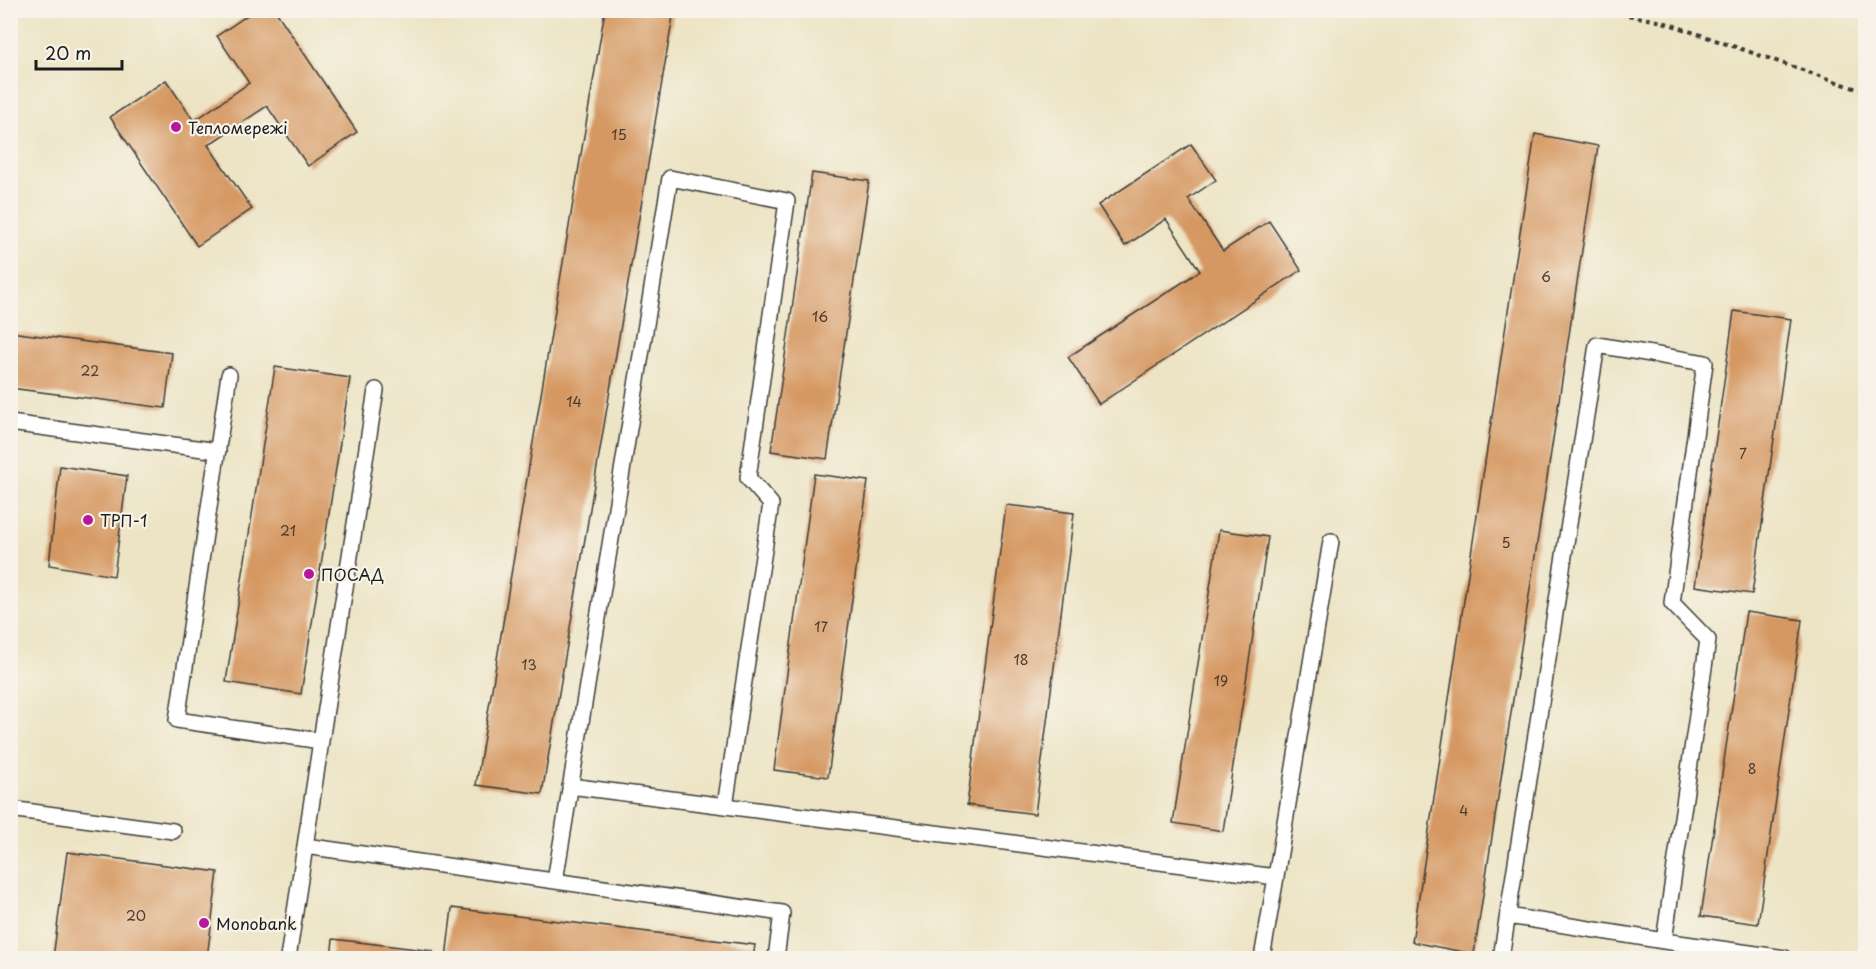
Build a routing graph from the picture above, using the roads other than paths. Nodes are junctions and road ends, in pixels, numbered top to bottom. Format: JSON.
{"nodes":[{"id":1,"x":229,"y":375,"type":"dead end"},
{"id":2,"x":376,"y":390,"type":"dead end"},
{"id":3,"x":10,"y":423,"type":"edge"},
{"id":4,"x":218,"y":451,"type":"junction"},
{"id":5,"x":1331,"y":541,"type":"dead end"},
{"id":6,"x":321,"y":741,"type":"junction"},
{"id":7,"x":570,"y":786,"type":"junction"},
{"id":8,"x":725,"y":806,"type":"junction"},
{"id":9,"x":10,"y":809,"type":"edge"},
{"id":10,"x":173,"y":831,"type":"dead end"},
{"id":11,"x":305,"y":846,"type":"junction"},
{"id":12,"x":1276,"y":877,"type":"junction"},
{"id":13,"x":555,"y":881,"type":"junction"},
{"id":14,"x":1508,"y":916,"type":"junction"},
{"id":15,"x":1664,"y":941,"type":"junction"},
{"id":16,"x":288,"y":958,"type":"edge"},
{"id":17,"x":776,"y":958,"type":"edge"},
{"id":18,"x":1262,"y":958,"type":"edge"},
{"id":19,"x":1501,"y":958,"type":"edge"},
{"id":20,"x":1785,"y":958,"type":"edge"}],
"edges":[{"from":1,"to":4,"type":"lane"},
{"from":2,"to":6,"type":"lane"},
{"from":3,"to":4,"type":"lane"},
{"from":4,"to":6,"type":"lane"},
{"from":5,"to":12,"type":"lane"},
{"from":6,"to":11,"type":"lane"},
{"from":7,"to":8,"type":"lane"},
{"from":7,"to":8,"type":"lane"},
{"from":7,"to":13,"type":"lane"},
{"from":8,"to":12,"type":"lane"},
{"from":9,"to":10,"type":"lane"},
{"from":11,"to":13,"type":"lane"},
{"from":11,"to":16,"type":"lane"},
{"from":12,"to":18,"type":"lane"},
{"from":13,"to":17,"type":"lane"},
{"from":14,"to":15,"type":"lane"},
{"from":14,"to":15,"type":"lane"},
{"from":14,"to":19,"type":"lane"},
{"from":15,"to":20,"type":"lane"}]}
